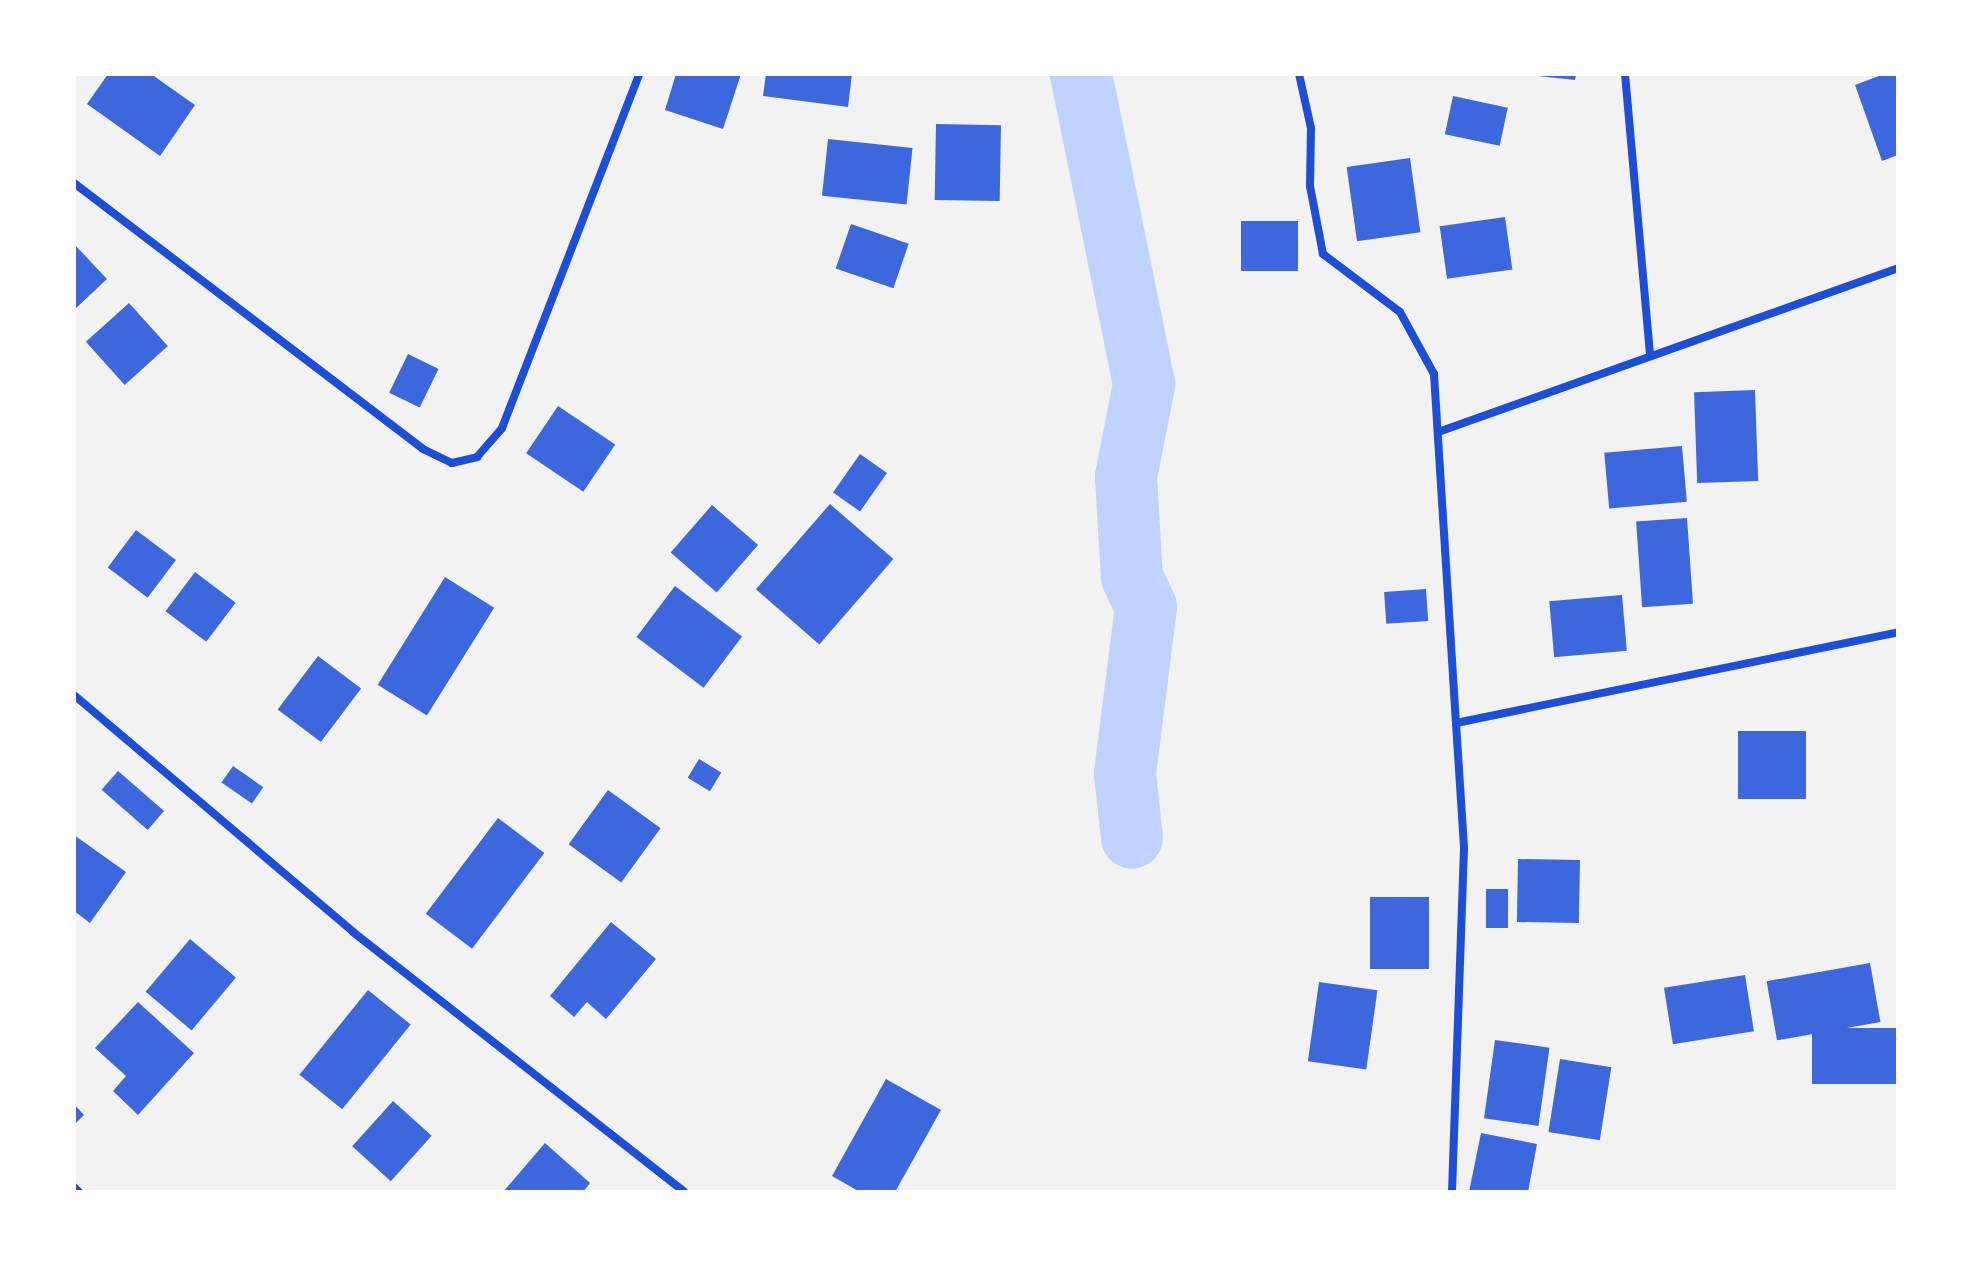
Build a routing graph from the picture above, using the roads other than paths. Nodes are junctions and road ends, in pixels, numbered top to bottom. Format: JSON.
{"nodes":[{"id":1,"x":639,"y":74,"type":"edge"},
{"id":2,"x":1299,"y":74,"type":"edge"},
{"id":3,"x":1625,"y":74,"type":"edge"},
{"id":4,"x":74,"y":183,"type":"edge"},
{"id":5,"x":1898,"y":268,"type":"edge"},
{"id":6,"x":1650,"y":355,"type":"junction"},
{"id":7,"x":1441,"y":431,"type":"junction"},
{"id":8,"x":1898,"y":632,"type":"edge"},
{"id":9,"x":74,"y":695,"type":"edge"},
{"id":10,"x":1456,"y":723,"type":"junction"},
{"id":11,"x":74,"y":1187,"type":"edge"},
{"id":12,"x":79,"y":1192,"type":"edge"},
{"id":13,"x":684,"y":1192,"type":"edge"},
{"id":14,"x":1452,"y":1192,"type":"edge"}],
"edges":[{"from":1,"to":4,"type":"street"},
{"from":2,"to":7,"type":"street"},
{"from":3,"to":6,"type":"street"},
{"from":5,"to":6,"type":"street"},
{"from":6,"to":7,"type":"street"},
{"from":7,"to":10,"type":"street"},
{"from":8,"to":10,"type":"street"},
{"from":9,"to":13,"type":"street"},
{"from":10,"to":14,"type":"street"},
{"from":11,"to":12,"type":"street"}]}
